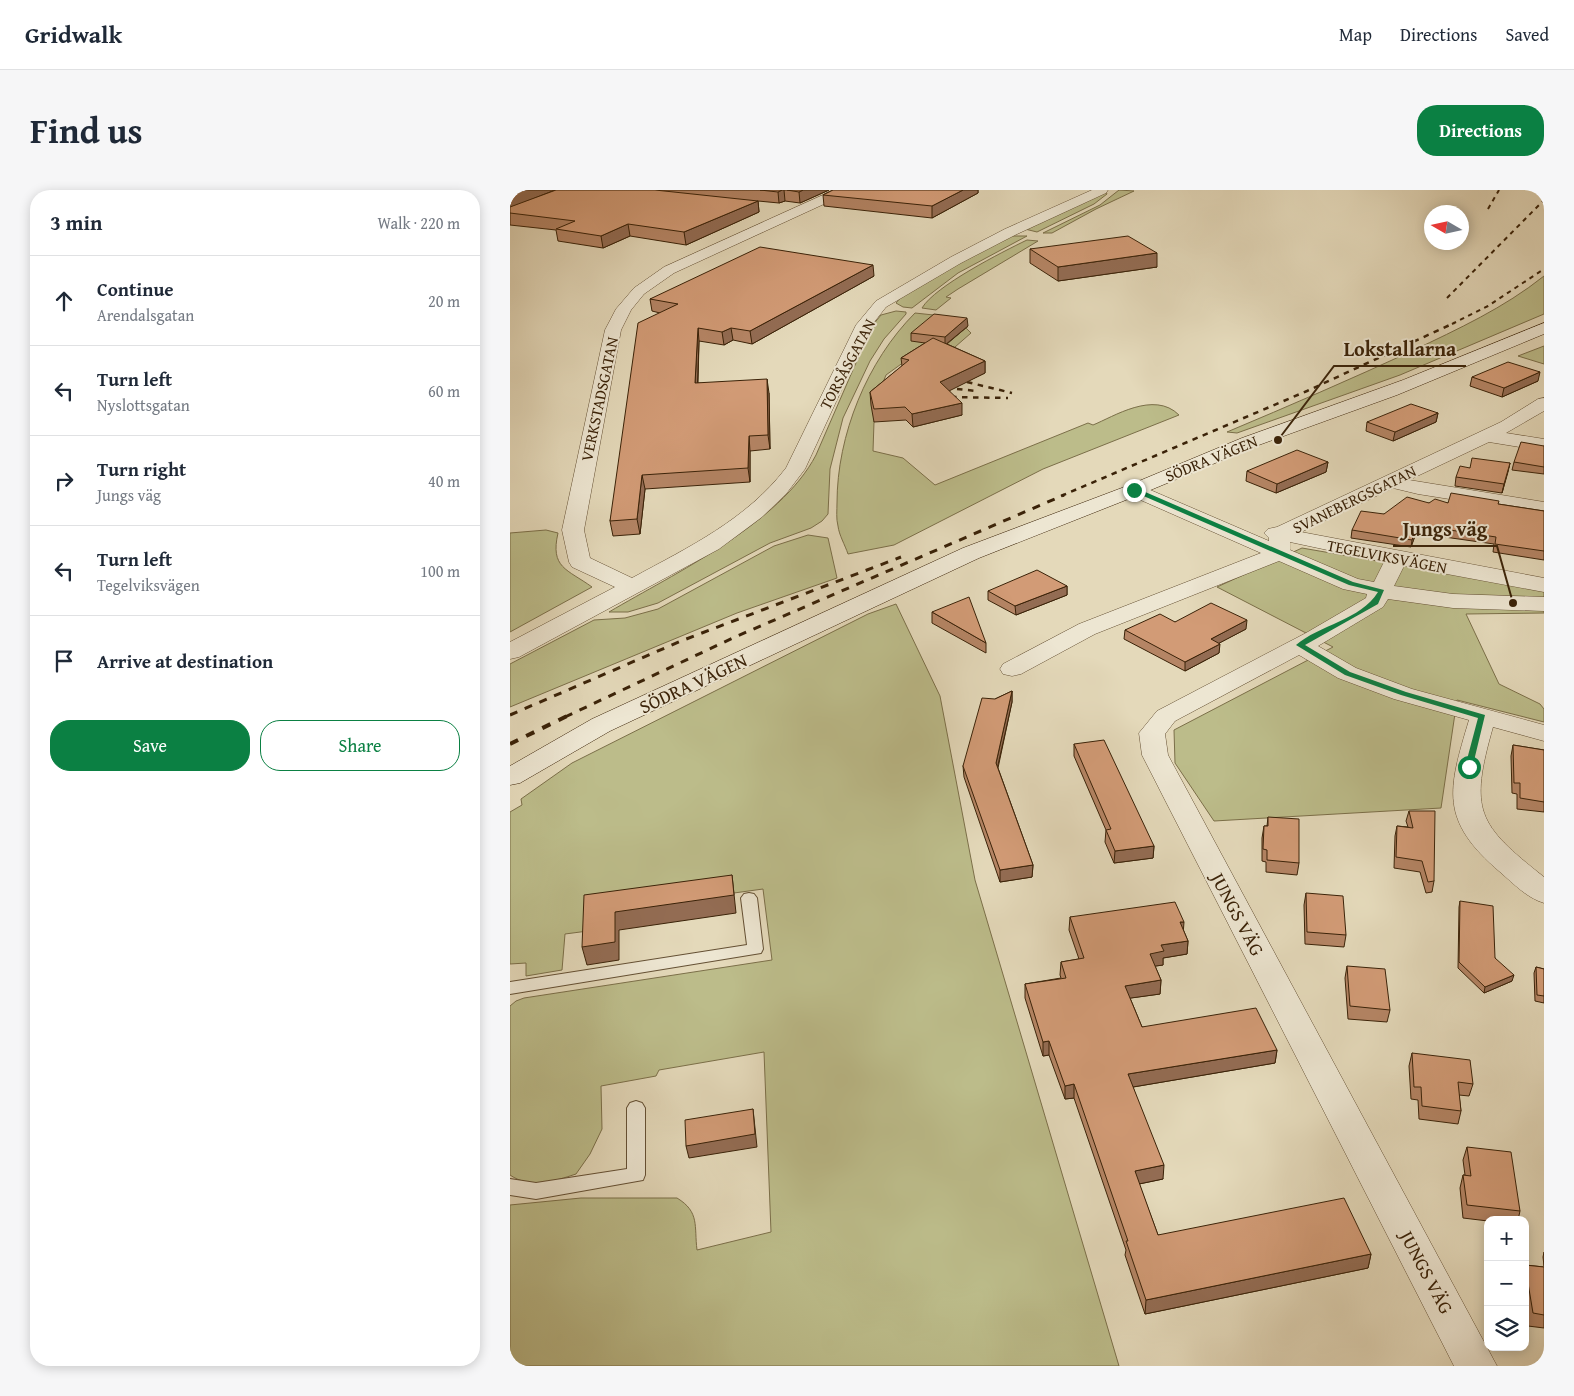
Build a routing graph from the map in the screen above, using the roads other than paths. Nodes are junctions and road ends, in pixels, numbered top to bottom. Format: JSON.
{"nodes":[{"id":1,"x":844,"y":190,"type":"edge"},
{"id":2,"x":1102,"y":190,"type":"edge"},
{"id":3,"x":778,"y":209,"type":"edge"},
{"id":4,"x":797,"y":211,"type":"junction"},
{"id":5,"x":1544,"y":326,"type":"edge"},
{"id":6,"x":1544,"y":403,"type":"edge"},
{"id":7,"x":1487,"y":436,"type":"junction"},
{"id":8,"x":1544,"y":445,"type":"edge"},
{"id":9,"x":1389,"y":481,"type":"junction"},
{"id":10,"x":1150,"y":489,"type":"junction"},
{"id":11,"x":1544,"y":508,"type":"edge"},
{"id":12,"x":1279,"y":544,"type":"junction"},
{"id":13,"x":1397,"y":558,"type":"junction"},
{"id":14,"x":1544,"y":585,"type":"edge"},
{"id":15,"x":634,"y":587,"type":"junction"},
{"id":16,"x":1382,"y":591,"type":"junction"},
{"id":17,"x":1544,"y":604,"type":"edge"},
{"id":18,"x":1299,"y":645,"type":"junction"},
{"id":19,"x":510,"y":652,"type":"edge"},
{"id":20,"x":1012,"y":669,"type":"dead end"},
{"id":21,"x":1483,"y":717,"type":"junction"},
{"id":22,"x":1544,"y":734,"type":"edge"},
{"id":23,"x":510,"y":777,"type":"edge"},
{"id":24,"x":1544,"y":893,"type":"edge"},
{"id":25,"x":749,"y":898,"type":"dead end"},
{"id":26,"x":510,"y":988,"type":"edge"},
{"id":27,"x":636,"y":1108,"type":"dead end"},
{"id":28,"x":510,"y":1187,"type":"edge"},
{"id":29,"x":1476,"y":1366,"type":"edge"}],
"edges":[{"from":1,"to":4,"type":"street","name":"VERKSTADSGATAN"},
{"from":2,"to":15,"type":"street","name":"TORSÅSGATAN"},
{"from":3,"to":4,"type":"street"},
{"from":4,"to":15,"type":"street","name":"VERKSTADSGATAN"},
{"from":5,"to":10,"type":"street","name":"SÖDRA VÄGEN"},
{"from":6,"to":7,"type":"street","name":"SVANEBERGSGATAN"},
{"from":7,"to":8,"type":"street"},
{"from":7,"to":9,"type":"street","name":"SVANEBERGSGATAN"},
{"from":9,"to":11,"type":"street"},
{"from":9,"to":12,"type":"street","name":"SVANEBERGSGATAN"},
{"from":10,"to":12,"type":"street","name":"TEGELVIKSVÄGEN"},
{"from":10,"to":23,"type":"street","name":"SÖDRA VÄGEN"},
{"from":12,"to":13,"type":"street","name":"TEGELVIKSVÄGEN"},
{"from":12,"to":16,"type":"street","name":"TEGELVIKSVÄGEN"},
{"from":12,"to":20,"type":"street","name":"SVANEBERGSGATAN"},
{"from":13,"to":14,"type":"street","name":"TEGELVIKSVÄGEN"},
{"from":13,"to":16,"type":"street","name":"JUNGS VÄG"},
{"from":15,"to":19,"type":"street","name":"TORSÅSGATAN"},
{"from":16,"to":17,"type":"street","name":"TEGELVIKSVÄGEN"},
{"from":16,"to":18,"type":"street","name":"JUNGS VÄG"},
{"from":18,"to":21,"type":"street"},
{"from":18,"to":29,"type":"street","name":"JUNGS VÄG"},
{"from":21,"to":22,"type":"street"},
{"from":21,"to":24,"type":"street"},
{"from":25,"to":26,"type":"lane"},
{"from":27,"to":28,"type":"lane"}]}
